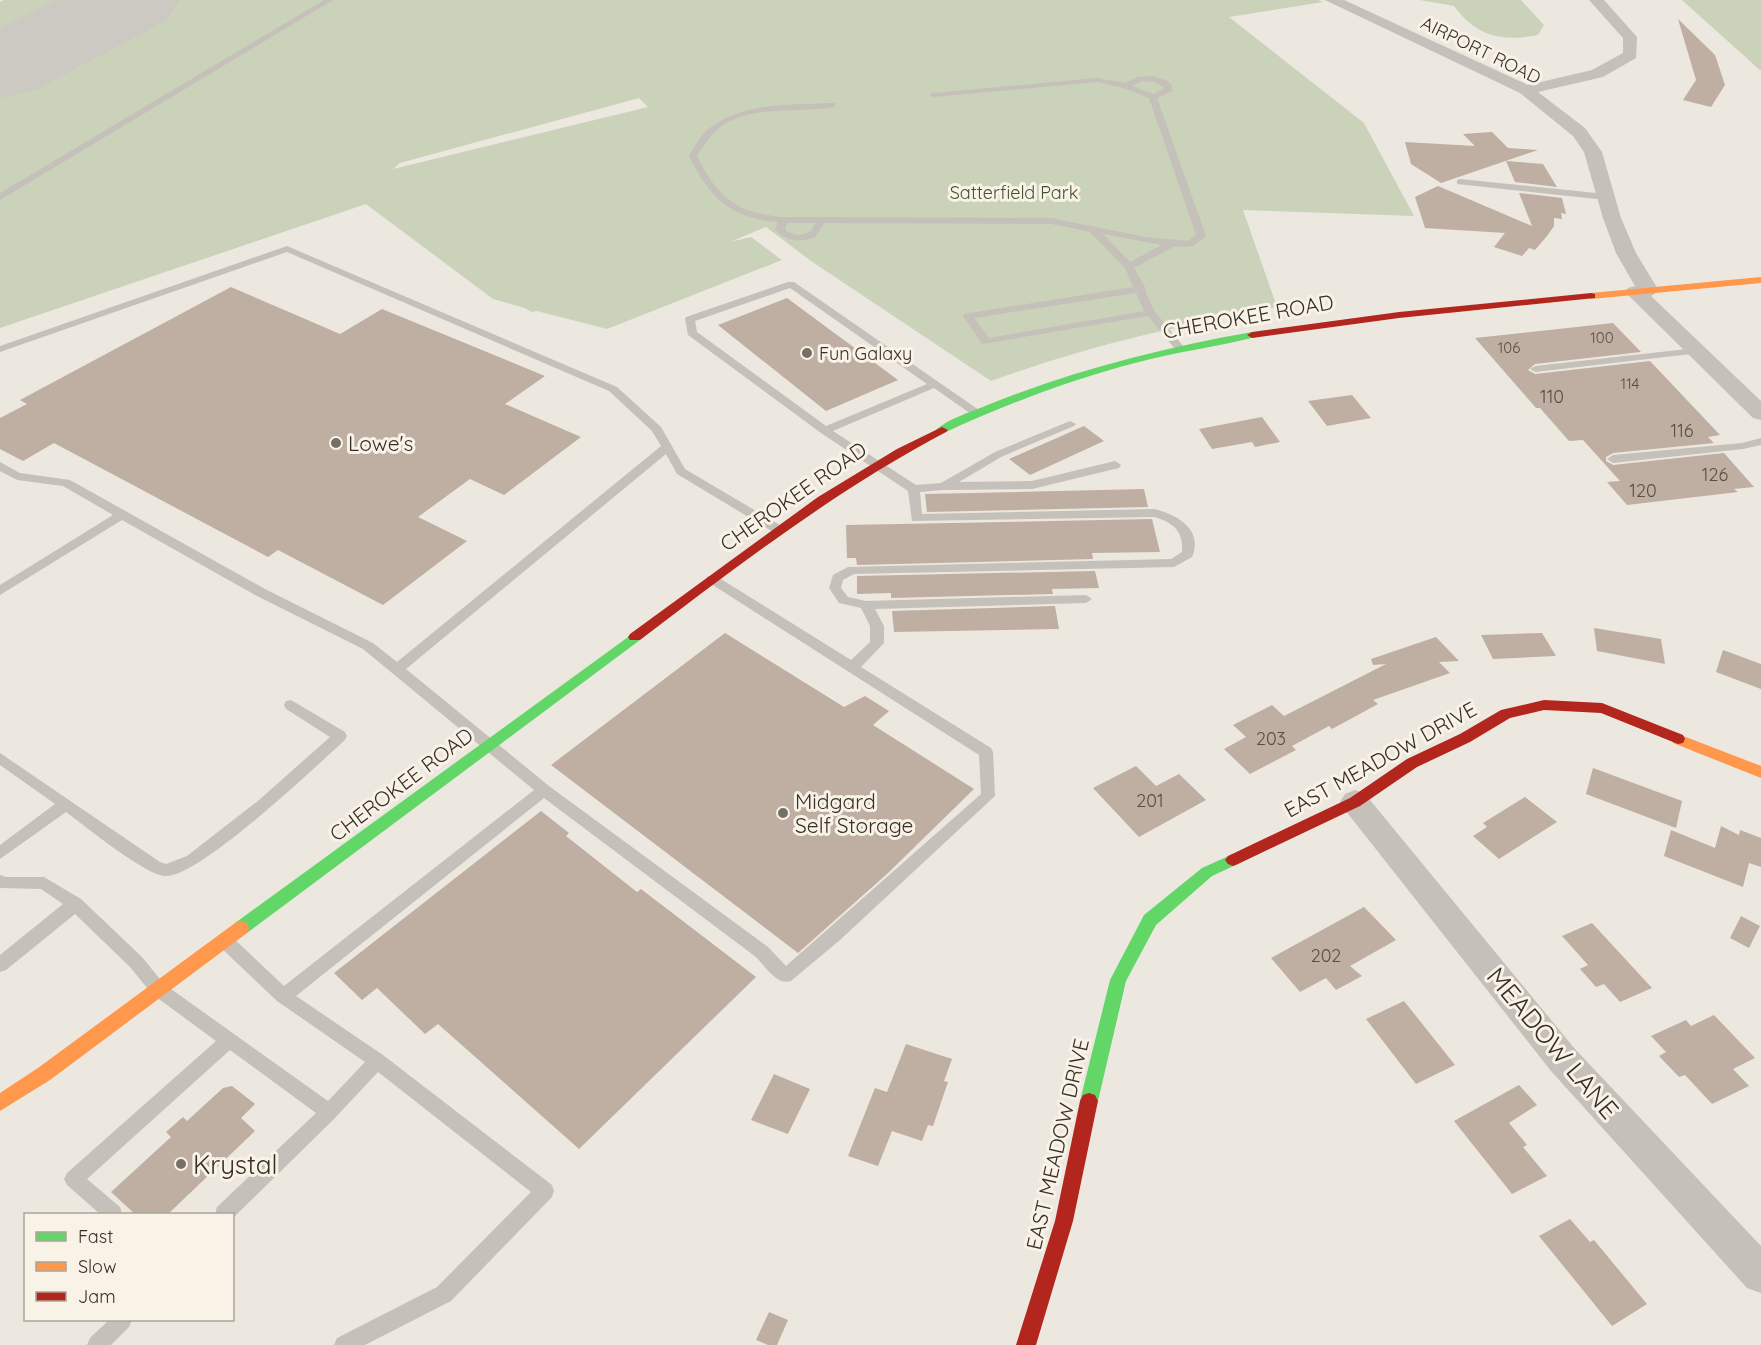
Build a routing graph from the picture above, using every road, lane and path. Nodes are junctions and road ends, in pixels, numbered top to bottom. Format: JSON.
{"nodes":[{"id":1,"x":329,"y":0,"type":"edge"},
{"id":2,"x":1332,"y":0,"type":"edge"},
{"id":3,"x":1596,"y":0,"type":"edge"},
{"id":4,"x":1126,"y":87,"type":"junction"},
{"id":5,"x":1526,"y":90,"type":"junction"},
{"id":6,"x":933,"y":95,"type":"dead end"},
{"id":7,"x":1153,"y":97,"type":"junction"},
{"id":8,"x":832,"y":105,"type":"dead end"},
{"id":9,"x":1460,"y":182,"type":"dead end"},
{"id":10,"x":0,"y":197,"type":"edge"},
{"id":11,"x":1606,"y":197,"type":"junction"},
{"id":12,"x":783,"y":220,"type":"junction"},
{"id":13,"x":820,"y":220,"type":"junction"},
{"id":14,"x":1090,"y":227,"type":"junction"},
{"id":15,"x":1169,"y":245,"type":"junction"},
{"id":16,"x":1129,"y":267,"type":"junction"},
{"id":17,"x":1761,"y":280,"type":"edge"},
{"id":18,"x":1141,"y":289,"type":"junction"},
{"id":19,"x":1642,"y":291,"type":"junction"},
{"id":20,"x":1150,"y":313,"type":"junction"},
{"id":21,"x":1179,"y":347,"type":"junction"},
{"id":22,"x":0,"y":349,"type":"edge"},
{"id":23,"x":1696,"y":351,"type":"junction"},
{"id":24,"x":1535,"y":369,"type":"dead end"},
{"id":25,"x":935,"y":384,"type":"junction"},
{"id":26,"x":975,"y":412,"type":"junction"},
{"id":27,"x":1761,"y":413,"type":"edge"},
{"id":28,"x":1070,"y":424,"type":"dead end"},
{"id":29,"x":825,"y":431,"type":"junction"},
{"id":30,"x":1761,"y":441,"type":"edge"},
{"id":31,"x":667,"y":447,"type":"junction"},
{"id":32,"x":1613,"y":459,"type":"dead end"},
{"id":33,"x":874,"y":463,"type":"junction"},
{"id":34,"x":1115,"y":465,"type":"dead end"},
{"id":35,"x":0,"y":466,"type":"edge"},
{"id":36,"x":943,"y":486,"type":"junction"},
{"id":37,"x":915,"y":489,"type":"junction"},
{"id":38,"x":121,"y":516,"type":"junction"},
{"id":39,"x":779,"y":530,"type":"junction"},
{"id":40,"x":712,"y":579,"type":"junction"},
{"id":41,"x":0,"y":591,"type":"edge"},
{"id":42,"x":1086,"y":599,"type":"dead end"},
{"id":43,"x":866,"y":605,"type":"junction"},
{"id":44,"x":851,"y":668,"type":"junction"},
{"id":45,"x":396,"y":670,"type":"junction"},
{"id":46,"x":291,"y":705,"type":"dead end"},
{"id":47,"x":489,"y":745,"type":"junction"},
{"id":48,"x":0,"y":758,"type":"edge"},
{"id":49,"x":1761,"y":772,"type":"edge"},
{"id":50,"x":544,"y":790,"type":"junction"},
{"id":51,"x":1355,"y":802,"type":"junction"},
{"id":52,"x":66,"y":804,"type":"junction"},
{"id":53,"x":0,"y":853,"type":"edge"},
{"id":54,"x":1,"y":883,"type":"edge"},
{"id":55,"x":75,"y":904,"type":"junction"},
{"id":56,"x":224,"y":941,"type":"junction"},
{"id":57,"x":0,"y":966,"type":"edge"},
{"id":58,"x":158,"y":989,"type":"junction"},
{"id":59,"x":283,"y":996,"type":"junction"},
{"id":60,"x":230,"y":1040,"type":"junction"},
{"id":61,"x":377,"y":1061,"type":"junction"},
{"id":62,"x":0,"y":1103,"type":"edge"},
{"id":63,"x":329,"y":1112,"type":"junction"},
{"id":64,"x":111,"y":1213,"type":"edge"},
{"id":65,"x":226,"y":1213,"type":"edge"},
{"id":66,"x":1761,"y":1274,"type":"edge"},
{"id":67,"x":121,"y":1321,"type":"edge"},
{"id":68,"x":97,"y":1345,"type":"edge"},
{"id":69,"x":344,"y":1345,"type":"edge"},
{"id":70,"x":1026,"y":1345,"type":"edge"}],
"edges":[{"from":1,"to":10,"type":"lane"},
{"from":2,"to":5,"type":"street","name":"AIRPORT ROAD"},
{"from":3,"to":5,"type":"street"},
{"from":4,"to":6,"type":"lane"},
{"from":4,"to":7,"type":"lane"},
{"from":4,"to":7,"type":"lane"},
{"from":5,"to":11,"type":"street","name":"AIRPORT ROAD"},
{"from":7,"to":15,"type":"lane"},
{"from":8,"to":12,"type":"lane"},
{"from":9,"to":11,"type":"lane"},
{"from":11,"to":19,"type":"street","name":"AIRPORT ROAD"},
{"from":12,"to":13,"type":"lane"},
{"from":12,"to":13,"type":"lane"},
{"from":13,"to":14,"type":"lane"},
{"from":14,"to":15,"type":"lane"},
{"from":14,"to":16,"type":"lane"},
{"from":15,"to":16,"type":"lane"},
{"from":16,"to":18,"type":"lane"},
{"from":17,"to":19,"type":"main road","name":"CHEROKEE ROAD"},
{"from":18,"to":20,"type":"lane"},
{"from":18,"to":20,"type":"lane"},
{"from":19,"to":21,"type":"main road","name":"CHEROKEE ROAD"},
{"from":19,"to":23,"type":"street","name":"AIRPORT ROAD"},
{"from":20,"to":21,"type":"lane"},
{"from":21,"to":26,"type":"main road","name":"CHEROKEE ROAD"},
{"from":22,"to":31,"type":"lane"},
{"from":23,"to":24,"type":"lane"},
{"from":23,"to":27,"type":"street","name":"AIRPORT ROAD"},
{"from":25,"to":26,"type":"lane"},
{"from":25,"to":29,"type":"lane"},
{"from":25,"to":29,"type":"lane"},
{"from":26,"to":33,"type":"main road","name":"CHEROKEE ROAD"},
{"from":28,"to":36,"type":"lane"},
{"from":29,"to":33,"type":"lane"},
{"from":30,"to":32,"type":"lane"},
{"from":31,"to":39,"type":"lane"},
{"from":31,"to":45,"type":"lane"},
{"from":33,"to":37,"type":"lane"},
{"from":33,"to":39,"type":"main road","name":"CHEROKEE ROAD"},
{"from":34,"to":36,"type":"lane"},
{"from":35,"to":38,"type":"lane"},
{"from":36,"to":37,"type":"lane"},
{"from":37,"to":43,"type":"lane"},
{"from":38,"to":41,"type":"lane"},
{"from":38,"to":45,"type":"lane"},
{"from":39,"to":40,"type":"main road","name":"CHEROKEE ROAD"},
{"from":40,"to":44,"type":"lane"},
{"from":40,"to":47,"type":"main road","name":"CHEROKEE ROAD"},
{"from":42,"to":43,"type":"lane"},
{"from":43,"to":44,"type":"lane"},
{"from":44,"to":50,"type":"lane"},
{"from":45,"to":47,"type":"lane"},
{"from":46,"to":52,"type":"lane"},
{"from":47,"to":50,"type":"lane"},
{"from":47,"to":56,"type":"main road","name":"CHEROKEE ROAD"},
{"from":48,"to":52,"type":"lane"},
{"from":49,"to":51,"type":"main road","name":"EAST MEADOW DRIVE"},
{"from":50,"to":59,"type":"lane"},
{"from":51,"to":66,"type":"street","name":"MEADOW LANE"},
{"from":51,"to":70,"type":"main road","name":"EAST MEADOW DRIVE"},
{"from":52,"to":53,"type":"lane"},
{"from":54,"to":55,"type":"lane"},
{"from":55,"to":57,"type":"lane"},
{"from":55,"to":58,"type":"lane"},
{"from":56,"to":58,"type":"main road","name":"CHEROKEE ROAD"},
{"from":56,"to":59,"type":"lane"},
{"from":58,"to":60,"type":"lane"},
{"from":58,"to":62,"type":"main road","name":"CHEROKEE ROAD"},
{"from":59,"to":61,"type":"lane"},
{"from":60,"to":63,"type":"lane"},
{"from":60,"to":64,"type":"lane"},
{"from":61,"to":63,"type":"lane"},
{"from":61,"to":69,"type":"lane"},
{"from":63,"to":65,"type":"lane"},
{"from":67,"to":68,"type":"lane"}]}
